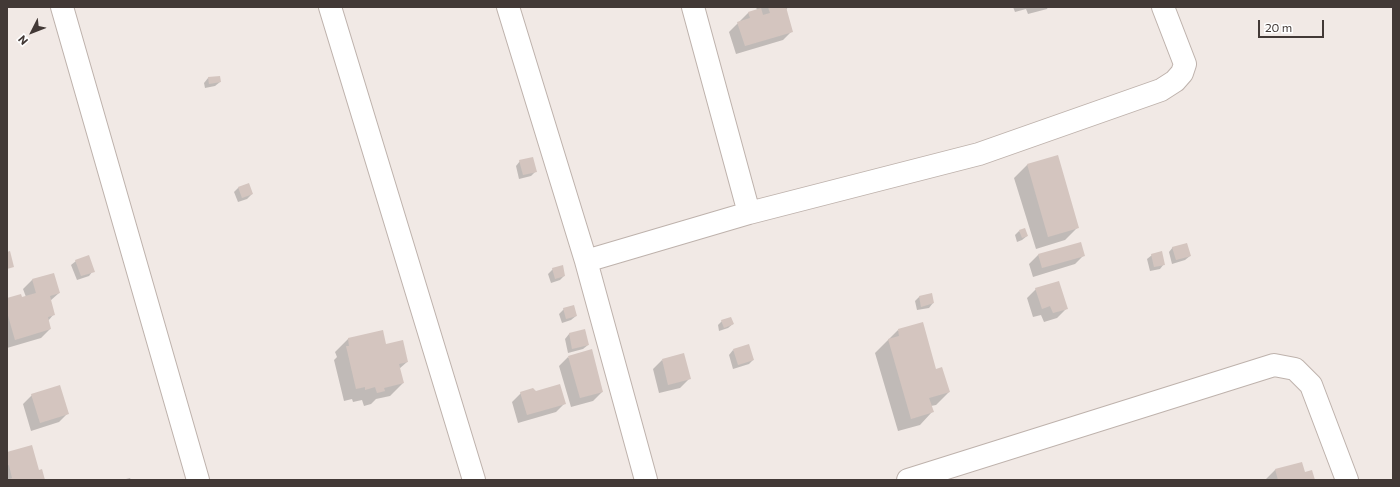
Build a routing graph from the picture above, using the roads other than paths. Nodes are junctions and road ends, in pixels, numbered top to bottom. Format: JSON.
{"nodes":[{"id":1,"x":62,"y":7,"type":"edge"},
{"id":2,"x":330,"y":7,"type":"edge"},
{"id":3,"x":508,"y":7,"type":"edge"},
{"id":4,"x":693,"y":7,"type":"edge"},
{"id":5,"x":1163,"y":7,"type":"edge"},
{"id":6,"x":749,"y":213,"type":"junction"},
{"id":7,"x":586,"y":261,"type":"junction"},
{"id":8,"x":198,"y":480,"type":"edge"},
{"id":9,"x":474,"y":480,"type":"edge"},
{"id":10,"x":646,"y":480,"type":"edge"},
{"id":11,"x":908,"y":480,"type":"edge"},
{"id":12,"x":1347,"y":480,"type":"edge"}],
"edges":[{"from":1,"to":8,"type":"street"},
{"from":2,"to":9,"type":"street"},
{"from":3,"to":7,"type":"street"},
{"from":4,"to":6,"type":"street"},
{"from":5,"to":6,"type":"street"},
{"from":6,"to":7,"type":"street"},
{"from":7,"to":10,"type":"street"},
{"from":11,"to":12,"type":"street"}]}
